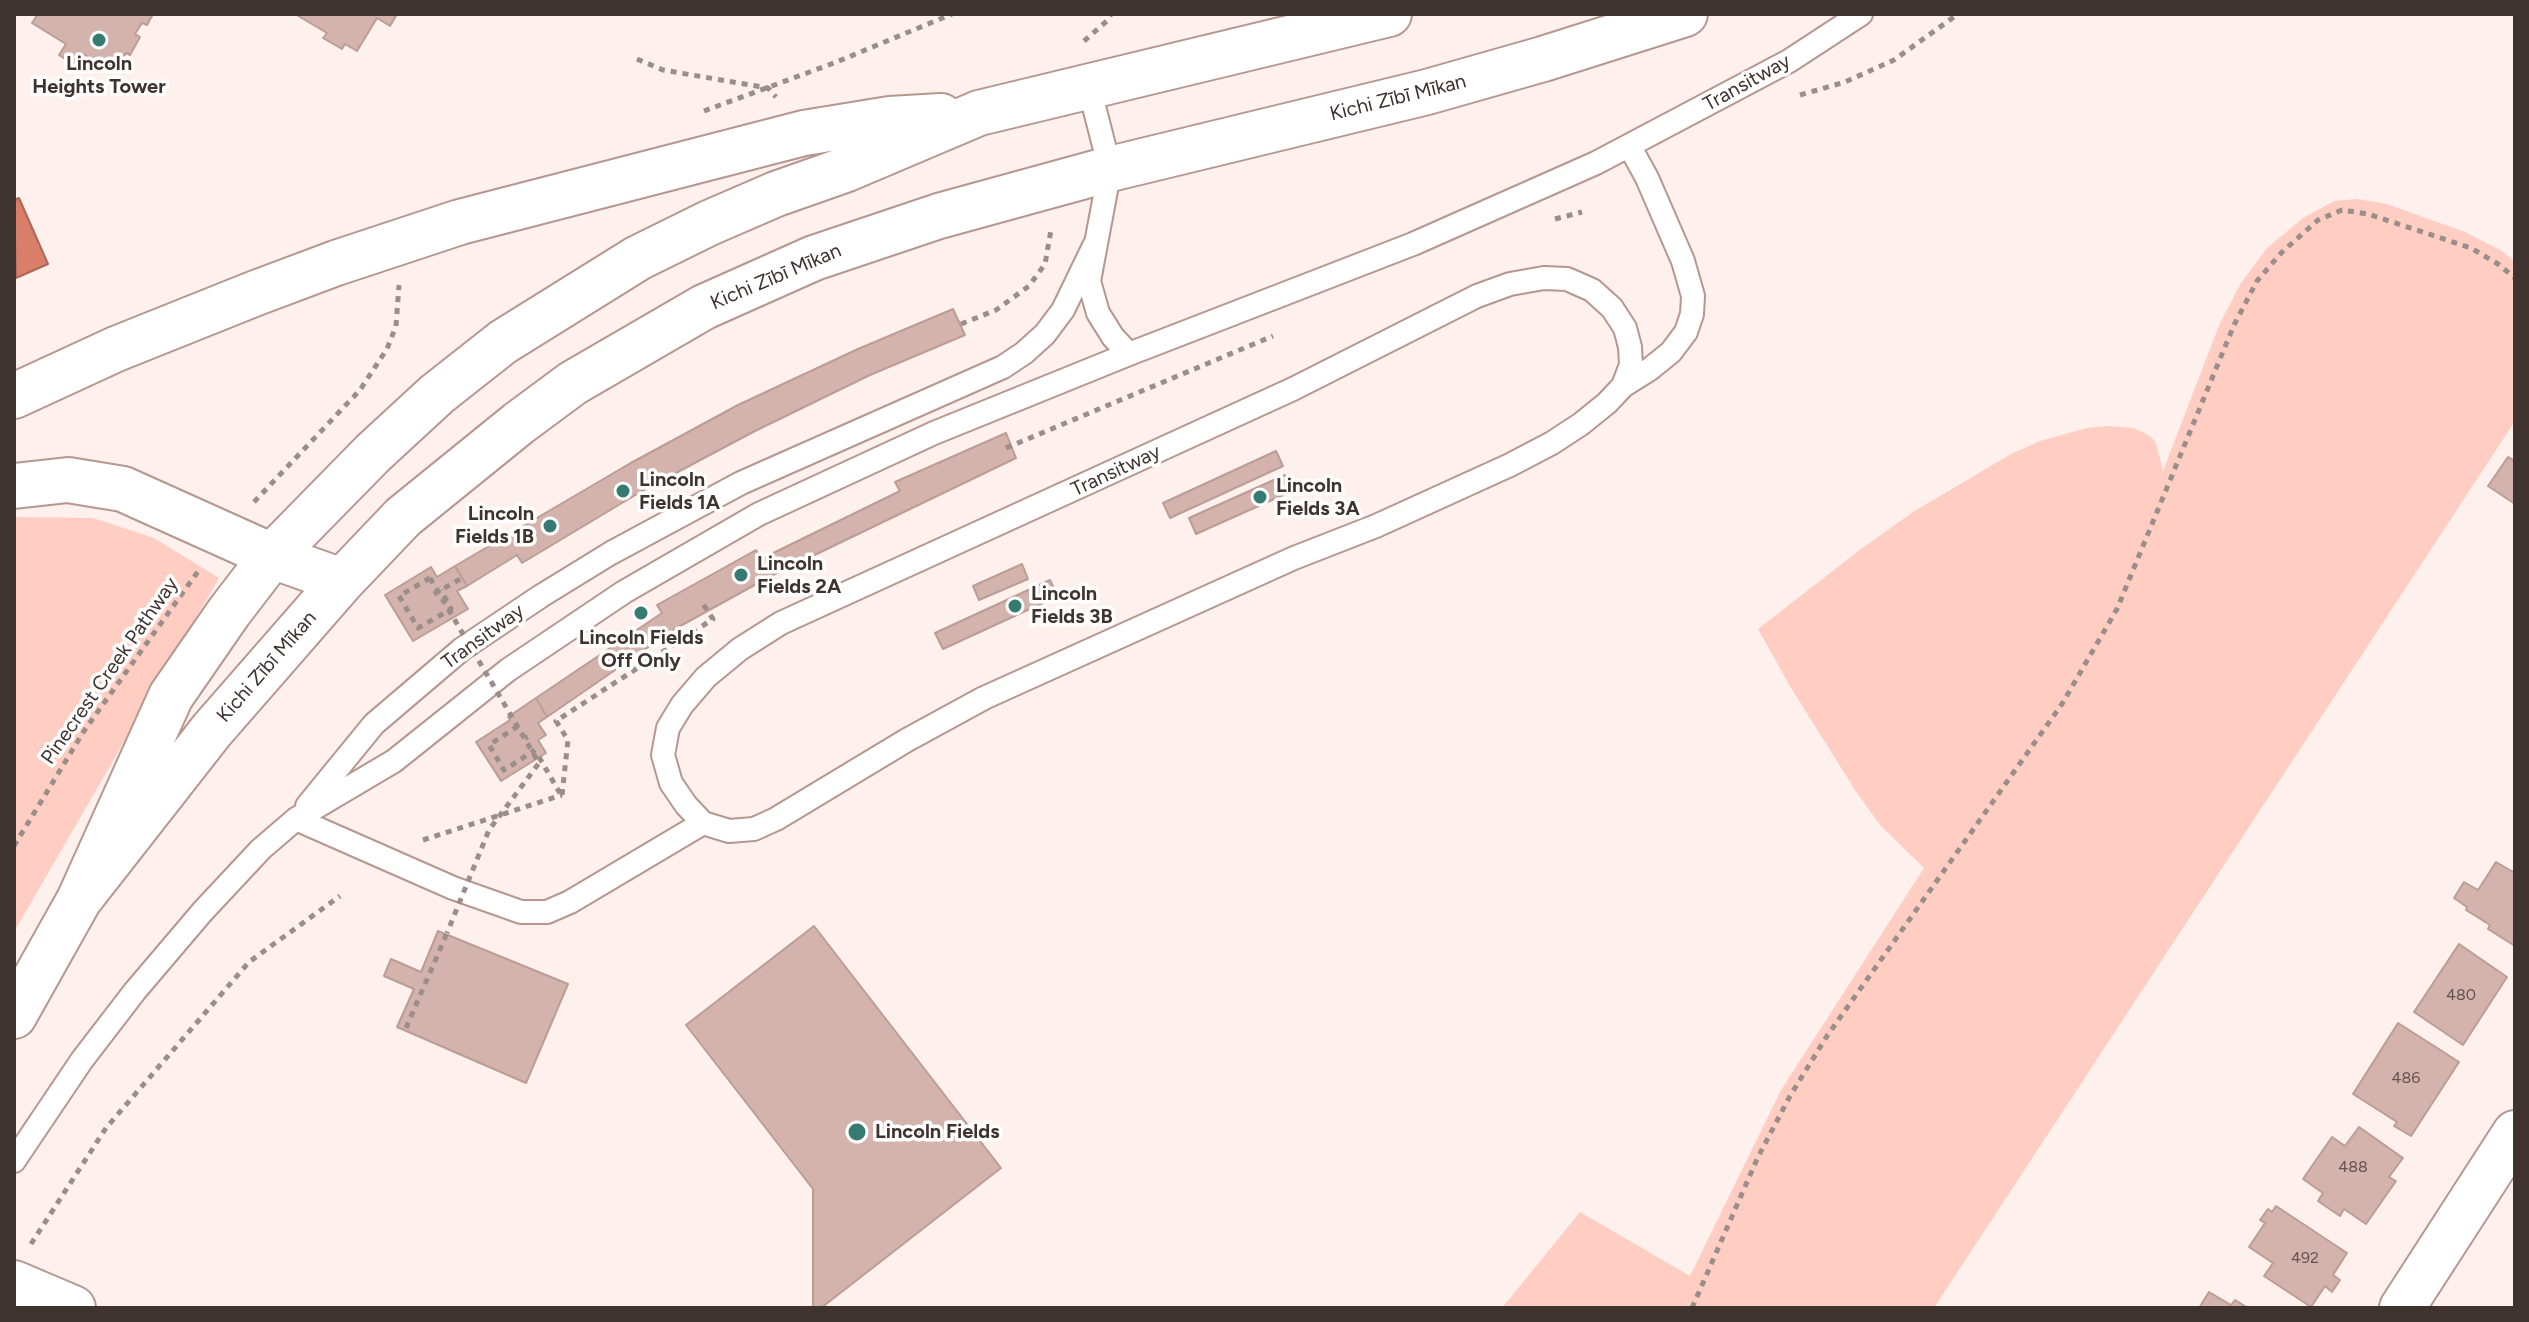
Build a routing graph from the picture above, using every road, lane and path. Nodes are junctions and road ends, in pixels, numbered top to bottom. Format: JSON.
{"nodes":[{"id":1,"x":1389,"y":14,"type":"edge"},
{"id":2,"x":1685,"y":14,"type":"edge"},
{"id":3,"x":1861,"y":14,"type":"edge"},
{"id":4,"x":1958,"y":14,"type":"edge"},
{"id":5,"x":637,"y":59,"type":"dead end"},
{"id":6,"x":1089,"y":87,"type":"junction"},
{"id":7,"x":768,"y":88,"type":"dead end"},
{"id":8,"x":1790,"y":97,"type":"dead end"},
{"id":9,"x":979,"y":113,"type":"junction"},
{"id":10,"x":1630,"y":147,"type":"junction"},
{"id":11,"x":1110,"y":169,"type":"junction"},
{"id":12,"x":1052,"y":225,"type":"dead end"},
{"id":13,"x":1094,"y":246,"type":"junction"},
{"id":14,"x":399,"y":278,"type":"dead end"},
{"id":15,"x":2515,"y":278,"type":"edge"},
{"id":16,"x":961,"y":324,"type":"dead end"},
{"id":17,"x":1129,"y":354,"type":"junction"},
{"id":18,"x":1623,"y":386,"type":"junction"},
{"id":19,"x":14,"y":396,"type":"edge"},
{"id":20,"x":14,"y":486,"type":"edge"},
{"id":21,"x":246,"y":511,"type":"dead end"},
{"id":22,"x":272,"y":556,"type":"junction"},
{"id":23,"x":203,"y":564,"type":"dead end"},
{"id":24,"x":462,"y":578,"type":"dead end"},
{"id":25,"x":342,"y":581,"type":"junction"},
{"id":26,"x":438,"y":592,"type":"junction"},
{"id":27,"x":701,"y":601,"type":"dead end"},
{"id":28,"x":518,"y":726,"type":"junction"},
{"id":29,"x":535,"y":750,"type":"dead end"},
{"id":30,"x":539,"y":757,"type":"dead end"},
{"id":31,"x":562,"y":795,"type":"junction"},
{"id":32,"x":296,"y":819,"type":"junction"},
{"id":33,"x":703,"y":823,"type":"junction"},
{"id":34,"x":423,"y":840,"type":"dead end"},
{"id":35,"x":14,"y":846,"type":"edge"},
{"id":36,"x":340,"y":896,"type":"dead end"},
{"id":37,"x":79,"y":900,"type":"junction"},
{"id":38,"x":14,"y":1016,"type":"edge"},
{"id":39,"x":406,"y":1028,"type":"dead end"},
{"id":40,"x":2515,"y":1133,"type":"edge"},
{"id":41,"x":14,"y":1161,"type":"edge"},
{"id":42,"x":21,"y":1266,"type":"edge"},
{"id":43,"x":73,"y":1308,"type":"edge"},
{"id":44,"x":1692,"y":1308,"type":"edge"},
{"id":45,"x":2402,"y":1308,"type":"edge"}],
"edges":[{"from":1,"to":6,"type":"main road","name":"Kichi Zībī Mīkan"},
{"from":2,"to":11,"type":"main road","name":"Kichi Zībī Mīkan"},
{"from":3,"to":10,"type":"lane","name":"Transitway"},
{"from":4,"to":8,"type":"path"},
{"from":5,"to":7,"type":"path"},
{"from":6,"to":9,"type":"main road","name":"Kichi Zībī Mīkan"},
{"from":6,"to":11,"type":"lane","name":"Transitway"},
{"from":9,"to":19,"type":"main road"},
{"from":9,"to":22,"type":"main road","name":"Kichi Zībī Mīkan"},
{"from":10,"to":17,"type":"lane","name":"Transitway"},
{"from":10,"to":18,"type":"lane"},
{"from":11,"to":13,"type":"lane","name":"Transitway"},
{"from":11,"to":25,"type":"main road","name":"Kichi Zībī Mīkan"},
{"from":12,"to":16,"type":"path"},
{"from":13,"to":17,"type":"lane","name":"Transitway"},
{"from":13,"to":32,"type":"lane","name":"Transitway"},
{"from":14,"to":21,"type":"path"},
{"from":15,"to":44,"type":"path"},
{"from":17,"to":32,"type":"lane","name":"Transitway"},
{"from":18,"to":33,"type":"lane"},
{"from":18,"to":33,"type":"lane","name":"Transitway"},
{"from":20,"to":22,"type":"main road"},
{"from":22,"to":25,"type":"main road"},
{"from":22,"to":37,"type":"main road","name":"Kichi Zībī Mīkan"},
{"from":23,"to":35,"type":"path","name":"Pinecrest Creek Pathway"},
{"from":24,"to":26,"type":"path"},
{"from":25,"to":37,"type":"main road","name":"Kichi Zībī Mīkan"},
{"from":26,"to":26,"type":"path","bridge":true},
{"from":26,"to":28,"type":"path","bridge":true},
{"from":27,"to":31,"type":"path"},
{"from":28,"to":29,"type":"path"},
{"from":28,"to":39,"type":"path","bridge":true},
{"from":30,"to":31,"type":"path"},
{"from":31,"to":34,"type":"path"},
{"from":32,"to":33,"type":"lane"},
{"from":32,"to":41,"type":"lane","name":"Transitway"},
{"from":36,"to":42,"type":"path"},
{"from":37,"to":38,"type":"main road","name":"Kichi Zībī Mīkan"},
{"from":40,"to":45,"type":"main road"},
{"from":42,"to":43,"type":"main road"}]}
